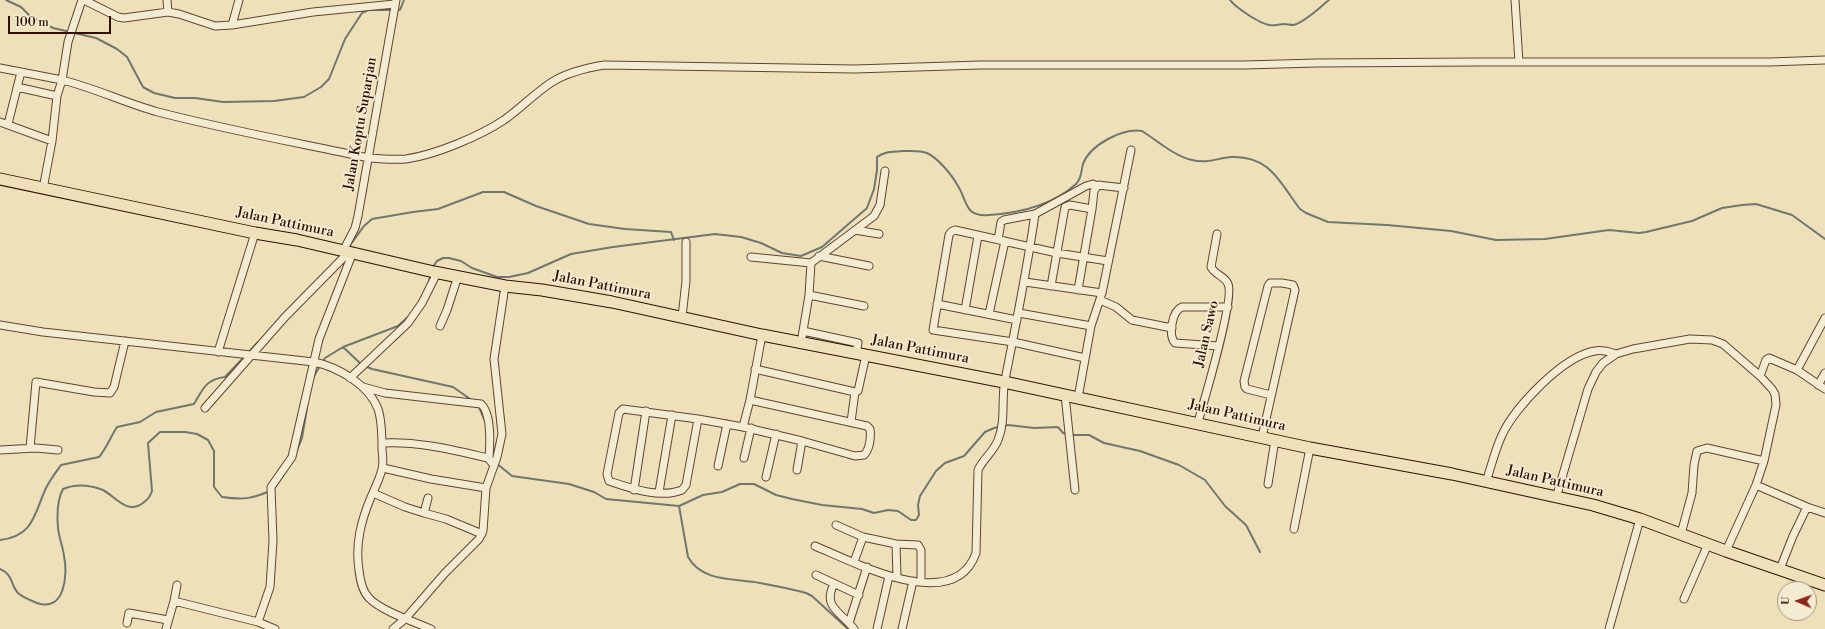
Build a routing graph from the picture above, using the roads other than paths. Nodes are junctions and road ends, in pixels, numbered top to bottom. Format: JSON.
{"nodes":[{"id":1,"x":83,"y":0,"type":"edge"},
{"id":2,"x":167,"y":0,"type":"edge"},
{"id":3,"x":239,"y":0,"type":"edge"},
{"id":4,"x":1515,"y":0,"type":"edge"},
{"id":5,"x":395,"y":3,"type":"edge"},
{"id":6,"x":168,"y":12,"type":"junction"},
{"id":7,"x":232,"y":25,"type":"junction"},
{"id":8,"x":1825,"y":60,"type":"edge"},
{"id":9,"x":1519,"y":62,"type":"junction"},
{"id":10,"x":0,"y":68,"type":"edge"},
{"id":11,"x":21,"y":72,"type":"junction"},
{"id":12,"x":62,"y":80,"type":"junction"},
{"id":13,"x":17,"y":87,"type":"junction"},
{"id":14,"x":57,"y":96,"type":"junction"},
{"id":15,"x":0,"y":122,"type":"edge"},
{"id":16,"x":8,"y":124,"type":"junction"},
{"id":17,"x":52,"y":141,"type":"junction"},
{"id":18,"x":1131,"y":150,"type":"dead end"},
{"id":19,"x":369,"y":158,"type":"junction"},
{"id":20,"x":885,"y":171,"type":"dead end"},
{"id":21,"x":0,"y":179,"type":"edge"},
{"id":22,"x":1097,"y":187,"type":"junction"},
{"id":23,"x":1124,"y":188,"type":"junction"},
{"id":24,"x":43,"y":189,"type":"junction"},
{"id":25,"x":1092,"y":209,"type":"junction"},
{"id":26,"x":1035,"y":214,"type":"junction"},
{"id":27,"x":854,"y":230,"type":"junction"},
{"id":28,"x":255,"y":233,"type":"junction"},
{"id":29,"x":879,"y":234,"type":"dead end"},
{"id":30,"x":1218,"y":234,"type":"dead end"},
{"id":31,"x":978,"y":236,"type":"junction"},
{"id":32,"x":1002,"y":240,"type":"junction"},
{"id":33,"x":686,"y":242,"type":"dead end"},
{"id":34,"x":1030,"y":246,"type":"junction"},
{"id":35,"x":347,"y":251,"type":"junction"},
{"id":36,"x":1057,"y":252,"type":"junction"},
{"id":37,"x":819,"y":256,"type":"junction"},
{"id":38,"x":751,"y":257,"type":"dead end"},
{"id":39,"x":1083,"y":258,"type":"junction"},
{"id":40,"x":1108,"y":261,"type":"junction"},
{"id":41,"x":811,"y":263,"type":"junction"},
{"id":42,"x":869,"y":266,"type":"dead end"},
{"id":43,"x":433,"y":272,"type":"junction"},
{"id":44,"x":458,"y":276,"type":"junction"},
{"id":45,"x":1024,"y":282,"type":"junction"},
{"id":46,"x":505,"y":286,"type":"junction"},
{"id":47,"x":1051,"y":286,"type":"junction"},
{"id":48,"x":1078,"y":290,"type":"junction"},
{"id":49,"x":809,"y":295,"type":"junction"},
{"id":50,"x":1101,"y":296,"type":"junction"},
{"id":51,"x":937,"y":304,"type":"junction"},
{"id":52,"x":864,"y":306,"type":"dead end"},
{"id":53,"x":1228,"y":307,"type":"junction"},
{"id":54,"x":965,"y":310,"type":"junction"},
{"id":55,"x":1019,"y":313,"type":"junction"},
{"id":56,"x":989,"y":314,"type":"junction"},
{"id":57,"x":682,"y":317,"type":"junction"},
{"id":58,"x":1825,"y":318,"type":"edge"},
{"id":59,"x":1017,"y":320,"type":"junction"},
{"id":60,"x":0,"y":325,"type":"edge"},
{"id":61,"x":440,"y":326,"type":"dead end"},
{"id":62,"x":1091,"y":326,"type":"junction"},
{"id":63,"x":1172,"y":328,"type":"junction"},
{"id":64,"x":803,"y":331,"type":"junction"},
{"id":65,"x":762,"y":335,"type":"junction"},
{"id":66,"x":125,"y":340,"type":"junction"},
{"id":67,"x":1013,"y":342,"type":"junction"},
{"id":68,"x":800,"y":343,"type":"junction"},
{"id":69,"x":1218,"y":346,"type":"junction"},
{"id":70,"x":218,"y":352,"type":"junction"},
{"id":71,"x":861,"y":354,"type":"junction"},
{"id":72,"x":1616,"y":354,"type":"junction"},
{"id":73,"x":248,"y":356,"type":"junction"},
{"id":74,"x":1085,"y":358,"type":"junction"},
{"id":75,"x":319,"y":364,"type":"junction"},
{"id":76,"x":755,"y":369,"type":"junction"},
{"id":77,"x":1797,"y":370,"type":"junction"},
{"id":78,"x":1825,"y":373,"type":"edge"},
{"id":79,"x":1760,"y":376,"type":"junction"},
{"id":80,"x":350,"y":378,"type":"junction"},
{"id":81,"x":1004,"y":382,"type":"junction"},
{"id":82,"x":1818,"y":385,"type":"junction"},
{"id":83,"x":361,"y":386,"type":"junction"},
{"id":84,"x":1825,"y":389,"type":"edge"},
{"id":85,"x":855,"y":392,"type":"junction"},
{"id":86,"x":1065,"y":395,"type":"junction"},
{"id":87,"x":1271,"y":395,"type":"junction"},
{"id":88,"x":1078,"y":398,"type":"junction"},
{"id":89,"x":750,"y":400,"type":"junction"},
{"id":90,"x":205,"y":408,"type":"dead end"},
{"id":91,"x":646,"y":411,"type":"junction"},
{"id":92,"x":672,"y":415,"type":"junction"},
{"id":93,"x":698,"y":419,"type":"junction"},
{"id":94,"x":851,"y":422,"type":"junction"},
{"id":95,"x":1198,"y":422,"type":"junction"},
{"id":96,"x":727,"y":424,"type":"junction"},
{"id":97,"x":743,"y":427,"type":"junction"},
{"id":98,"x":751,"y":428,"type":"junction"},
{"id":99,"x":776,"y":434,"type":"junction"},
{"id":100,"x":1262,"y":437,"type":"junction"},
{"id":101,"x":1275,"y":440,"type":"junction"},
{"id":102,"x":802,"y":441,"type":"junction"},
{"id":103,"x":382,"y":443,"type":"junction"},
{"id":104,"x":30,"y":448,"type":"junction"},
{"id":105,"x":1310,"y":448,"type":"junction"},
{"id":106,"x":0,"y":450,"type":"edge"},
{"id":107,"x":58,"y":450,"type":"dead end"},
{"id":108,"x":744,"y":458,"type":"dead end"},
{"id":109,"x":489,"y":459,"type":"junction"},
{"id":110,"x":1764,"y":461,"type":"junction"},
{"id":111,"x":495,"y":465,"type":"junction"},
{"id":112,"x":718,"y":466,"type":"dead end"},
{"id":113,"x":383,"y":468,"type":"junction"},
{"id":114,"x":797,"y":470,"type":"dead end"},
{"id":115,"x":766,"y":476,"type":"dead end"},
{"id":116,"x":1486,"y":482,"type":"junction"},
{"id":117,"x":1268,"y":484,"type":"dead end"},
{"id":118,"x":1756,"y":485,"type":"junction"},
{"id":119,"x":486,"y":488,"type":"junction"},
{"id":120,"x":634,"y":490,"type":"junction"},
{"id":121,"x":1075,"y":490,"type":"dead end"},
{"id":122,"x":659,"y":492,"type":"junction"},
{"id":123,"x":373,"y":493,"type":"junction"},
{"id":124,"x":428,"y":498,"type":"dead end"},
{"id":125,"x":1556,"y":498,"type":"junction"},
{"id":126,"x":1808,"y":507,"type":"junction"},
{"id":127,"x":424,"y":513,"type":"junction"},
{"id":128,"x":1825,"y":513,"type":"edge"},
{"id":129,"x":1640,"y":519,"type":"junction"},
{"id":130,"x":836,"y":525,"type":"dead end"},
{"id":131,"x":1294,"y":529,"type":"dead end"},
{"id":132,"x":482,"y":534,"type":"junction"},
{"id":133,"x":1681,"y":534,"type":"junction"},
{"id":134,"x":863,"y":537,"type":"junction"},
{"id":135,"x":896,"y":544,"type":"junction"},
{"id":136,"x":1708,"y":544,"type":"junction"},
{"id":137,"x":815,"y":546,"type":"dead end"},
{"id":138,"x":1726,"y":551,"type":"junction"},
{"id":139,"x":854,"y":562,"type":"junction"},
{"id":140,"x":866,"y":567,"type":"junction"},
{"id":141,"x":1780,"y":569,"type":"junction"},
{"id":142,"x":816,"y":575,"type":"dead end"},
{"id":143,"x":893,"y":577,"type":"junction"},
{"id":144,"x":913,"y":581,"type":"junction"},
{"id":145,"x":921,"y":582,"type":"junction"},
{"id":146,"x":834,"y":584,"type":"junction"},
{"id":147,"x":177,"y":585,"type":"dead end"},
{"id":148,"x":1825,"y":585,"type":"edge"},
{"id":149,"x":858,"y":595,"type":"junction"},
{"id":150,"x":1684,"y":600,"type":"dead end"},
{"id":151,"x":174,"y":601,"type":"junction"},
{"id":152,"x":405,"y":619,"type":"junction"},
{"id":153,"x":168,"y":620,"type":"junction"},
{"id":154,"x":258,"y":622,"type":"junction"},
{"id":155,"x":849,"y":622,"type":"junction"},
{"id":156,"x":127,"y":623,"type":"dead end"},
{"id":157,"x":166,"y":629,"type":"edge"},
{"id":158,"x":275,"y":629,"type":"edge"},
{"id":159,"x":393,"y":629,"type":"edge"},
{"id":160,"x":431,"y":629,"type":"edge"},
{"id":161,"x":854,"y":629,"type":"edge"},
{"id":162,"x":877,"y":629,"type":"edge"},
{"id":163,"x":902,"y":629,"type":"edge"},
{"id":164,"x":1609,"y":629,"type":"edge"}],
"edges":[{"from":1,"to":6,"type":"street"},
{"from":1,"to":12,"type":"street"},
{"from":2,"to":6,"type":"street"},
{"from":3,"to":7,"type":"street"},
{"from":4,"to":9,"type":"street"},
{"from":5,"to":7,"type":"street"},
{"from":5,"to":19,"type":"street","name":"Jalan Koptu Suparjan"},
{"from":6,"to":7,"type":"street"},
{"from":8,"to":9,"type":"street"},
{"from":9,"to":19,"type":"street"},
{"from":10,"to":11,"type":"street"},
{"from":11,"to":12,"type":"street"},
{"from":11,"to":13,"type":"street"},
{"from":12,"to":14,"type":"street"},
{"from":12,"to":19,"type":"street"},
{"from":13,"to":14,"type":"street"},
{"from":13,"to":16,"type":"street"},
{"from":14,"to":17,"type":"street"},
{"from":15,"to":16,"type":"street"},
{"from":16,"to":17,"type":"street"},
{"from":17,"to":24,"type":"street"},
{"from":18,"to":23,"type":"street"},
{"from":19,"to":35,"type":"street","name":"Jalan Koptu Suparjan"},
{"from":20,"to":27,"type":"street"},
{"from":21,"to":24,"type":"main road","name":"Jalan Pattimura"},
{"from":22,"to":23,"type":"street"},
{"from":22,"to":25,"type":"street"},
{"from":22,"to":26,"type":"street"},
{"from":23,"to":40,"type":"street"},
{"from":24,"to":28,"type":"main road","name":"Jalan Pattimura"},
{"from":25,"to":36,"type":"street"},
{"from":25,"to":39,"type":"street"},
{"from":26,"to":32,"type":"street"},
{"from":26,"to":34,"type":"street"},
{"from":27,"to":29,"type":"street"},
{"from":27,"to":37,"type":"street"},
{"from":28,"to":35,"type":"main road","name":"Jalan Pattimura"},
{"from":28,"to":70,"type":"street"},
{"from":30,"to":53,"type":"street","name":"Jalan Sawo"},
{"from":31,"to":32,"type":"street"},
{"from":31,"to":51,"type":"street"},
{"from":31,"to":54,"type":"street"},
{"from":32,"to":34,"type":"street"},
{"from":32,"to":56,"type":"street"},
{"from":33,"to":57,"type":"street"},
{"from":34,"to":36,"type":"street"},
{"from":34,"to":45,"type":"street"},
{"from":35,"to":43,"type":"main road","name":"Jalan Pattimura"},
{"from":35,"to":73,"type":"street"},
{"from":35,"to":75,"type":"street"},
{"from":36,"to":39,"type":"street"},
{"from":36,"to":47,"type":"street"},
{"from":37,"to":41,"type":"street"},
{"from":37,"to":42,"type":"street"},
{"from":38,"to":41,"type":"street"},
{"from":39,"to":40,"type":"street"},
{"from":39,"to":48,"type":"street"},
{"from":40,"to":50,"type":"street"},
{"from":41,"to":49,"type":"street"},
{"from":43,"to":44,"type":"main road","name":"Jalan Pattimura"},
{"from":43,"to":80,"type":"street"},
{"from":44,"to":46,"type":"main road","name":"Jalan Pattimura"},
{"from":44,"to":61,"type":"street"},
{"from":45,"to":47,"type":"street"},
{"from":45,"to":55,"type":"street"},
{"from":46,"to":57,"type":"main road","name":"Jalan Pattimura"},
{"from":46,"to":111,"type":"street"},
{"from":47,"to":48,"type":"street"},
{"from":48,"to":50,"type":"street"},
{"from":49,"to":52,"type":"street"},
{"from":49,"to":64,"type":"street"},
{"from":50,"to":62,"type":"street"},
{"from":50,"to":63,"type":"street"},
{"from":51,"to":54,"type":"street"},
{"from":51,"to":67,"type":"street"},
{"from":53,"to":63,"type":"street"},
{"from":53,"to":69,"type":"street","name":"Jalan Sawo"},
{"from":54,"to":56,"type":"street"},
{"from":55,"to":59,"type":"street"},
{"from":55,"to":62,"type":"street"},
{"from":56,"to":59,"type":"street"},
{"from":57,"to":65,"type":"main road","name":"Jalan Pattimura"},
{"from":58,"to":77,"type":"street"},
{"from":59,"to":67,"type":"street"},
{"from":60,"to":66,"type":"street"},
{"from":62,"to":74,"type":"street"},
{"from":63,"to":69,"type":"street"},
{"from":64,"to":68,"type":"street"},
{"from":64,"to":71,"type":"street"},
{"from":65,"to":68,"type":"main road","name":"Jalan Pattimura"},
{"from":65,"to":76,"type":"street"},
{"from":66,"to":70,"type":"street"},
{"from":66,"to":104,"type":"street"},
{"from":67,"to":74,"type":"street"},
{"from":67,"to":81,"type":"street"},
{"from":68,"to":71,"type":"main road","name":"Jalan Pattimura"},
{"from":69,"to":95,"type":"street","name":"Jalan Sawo"},
{"from":70,"to":73,"type":"street"},
{"from":71,"to":81,"type":"main road","name":"Jalan Pattimura"},
{"from":71,"to":85,"type":"street"},
{"from":72,"to":79,"type":"street"},
{"from":72,"to":116,"type":"street"},
{"from":72,"to":125,"type":"street"},
{"from":73,"to":75,"type":"street"},
{"from":73,"to":90,"type":"street"},
{"from":74,"to":88,"type":"street"},
{"from":75,"to":80,"type":"street"},
{"from":75,"to":154,"type":"street"},
{"from":76,"to":85,"type":"street"},
{"from":76,"to":89,"type":"street"},
{"from":77,"to":79,"type":"street"},
{"from":77,"to":82,"type":"street"},
{"from":78,"to":82,"type":"street"},
{"from":79,"to":110,"type":"street"},
{"from":80,"to":83,"type":"street"},
{"from":81,"to":86,"type":"main road","name":"Jalan Pattimura"},
{"from":81,"to":145,"type":"street"},
{"from":82,"to":84,"type":"street"},
{"from":83,"to":103,"type":"street"},
{"from":83,"to":109,"type":"street"},
{"from":85,"to":94,"type":"street"},
{"from":86,"to":88,"type":"main road","name":"Jalan Pattimura"},
{"from":86,"to":121,"type":"street"},
{"from":87,"to":87,"type":"street"},
{"from":87,"to":100,"type":"street"},
{"from":88,"to":95,"type":"main road","name":"Jalan Pattimura"},
{"from":89,"to":94,"type":"street"},
{"from":89,"to":97,"type":"street"},
{"from":91,"to":92,"type":"street"},
{"from":91,"to":120,"type":"street"},
{"from":91,"to":120,"type":"street"},
{"from":92,"to":93,"type":"street"},
{"from":92,"to":122,"type":"street"},
{"from":93,"to":96,"type":"street"},
{"from":93,"to":122,"type":"street"},
{"from":94,"to":102,"type":"street"},
{"from":95,"to":100,"type":"main road","name":"Jalan Pattimura"},
{"from":96,"to":97,"type":"street"},
{"from":96,"to":112,"type":"street"},
{"from":97,"to":98,"type":"street"},
{"from":98,"to":99,"type":"street"},
{"from":98,"to":108,"type":"street"},
{"from":99,"to":102,"type":"street"},
{"from":99,"to":115,"type":"street"},
{"from":100,"to":101,"type":"main road","name":"Jalan Pattimura"},
{"from":101,"to":105,"type":"main road","name":"Jalan Pattimura"},
{"from":101,"to":117,"type":"street"},
{"from":102,"to":114,"type":"street"},
{"from":103,"to":109,"type":"street"},
{"from":103,"to":113,"type":"street"},
{"from":104,"to":106,"type":"street"},
{"from":104,"to":107,"type":"street"},
{"from":105,"to":116,"type":"main road","name":"Jalan Pattimura"},
{"from":105,"to":131,"type":"street"},
{"from":109,"to":111,"type":"street"},
{"from":110,"to":118,"type":"street"},
{"from":110,"to":133,"type":"street"},
{"from":111,"to":119,"type":"street"},
{"from":113,"to":119,"type":"street"},
{"from":113,"to":123,"type":"street"},
{"from":116,"to":125,"type":"main road","name":"Jalan Pattimura"},
{"from":118,"to":126,"type":"street"},
{"from":118,"to":138,"type":"street"},
{"from":119,"to":132,"type":"street"},
{"from":120,"to":122,"type":"street"},
{"from":123,"to":127,"type":"street"},
{"from":123,"to":152,"type":"street"},
{"from":124,"to":127,"type":"street"},
{"from":125,"to":129,"type":"main road","name":"Jalan Pattimura"},
{"from":126,"to":128,"type":"street"},
{"from":126,"to":141,"type":"street"},
{"from":127,"to":132,"type":"street"},
{"from":129,"to":133,"type":"main road","name":"Jalan Pattimura"},
{"from":129,"to":164,"type":"street"},
{"from":130,"to":134,"type":"street"},
{"from":132,"to":152,"type":"street"},
{"from":133,"to":136,"type":"main road","name":"Jalan Pattimura"},
{"from":134,"to":135,"type":"street"},
{"from":134,"to":139,"type":"street"},
{"from":135,"to":143,"type":"street"},
{"from":135,"to":145,"type":"street"},
{"from":136,"to":138,"type":"main road","name":"Jalan Pattimura"},
{"from":136,"to":150,"type":"street"},
{"from":137,"to":139,"type":"street"},
{"from":138,"to":141,"type":"main road","name":"Jalan Pattimura"},
{"from":139,"to":140,"type":"street"},
{"from":140,"to":143,"type":"street"},
{"from":140,"to":149,"type":"street"},
{"from":141,"to":148,"type":"main road","name":"Jalan Pattimura"},
{"from":142,"to":146,"type":"street"},
{"from":143,"to":144,"type":"street"},
{"from":143,"to":162,"type":"street"},
{"from":144,"to":145,"type":"street"},
{"from":144,"to":163,"type":"street"},
{"from":146,"to":149,"type":"street"},
{"from":146,"to":155,"type":"street"},
{"from":147,"to":151,"type":"street"},
{"from":149,"to":155,"type":"street"},
{"from":151,"to":153,"type":"street"},
{"from":151,"to":154,"type":"street"},
{"from":152,"to":159,"type":"street"},
{"from":152,"to":160,"type":"street"},
{"from":153,"to":156,"type":"street"},
{"from":153,"to":157,"type":"street"},
{"from":154,"to":158,"type":"street"},
{"from":155,"to":161,"type":"street"}]}
